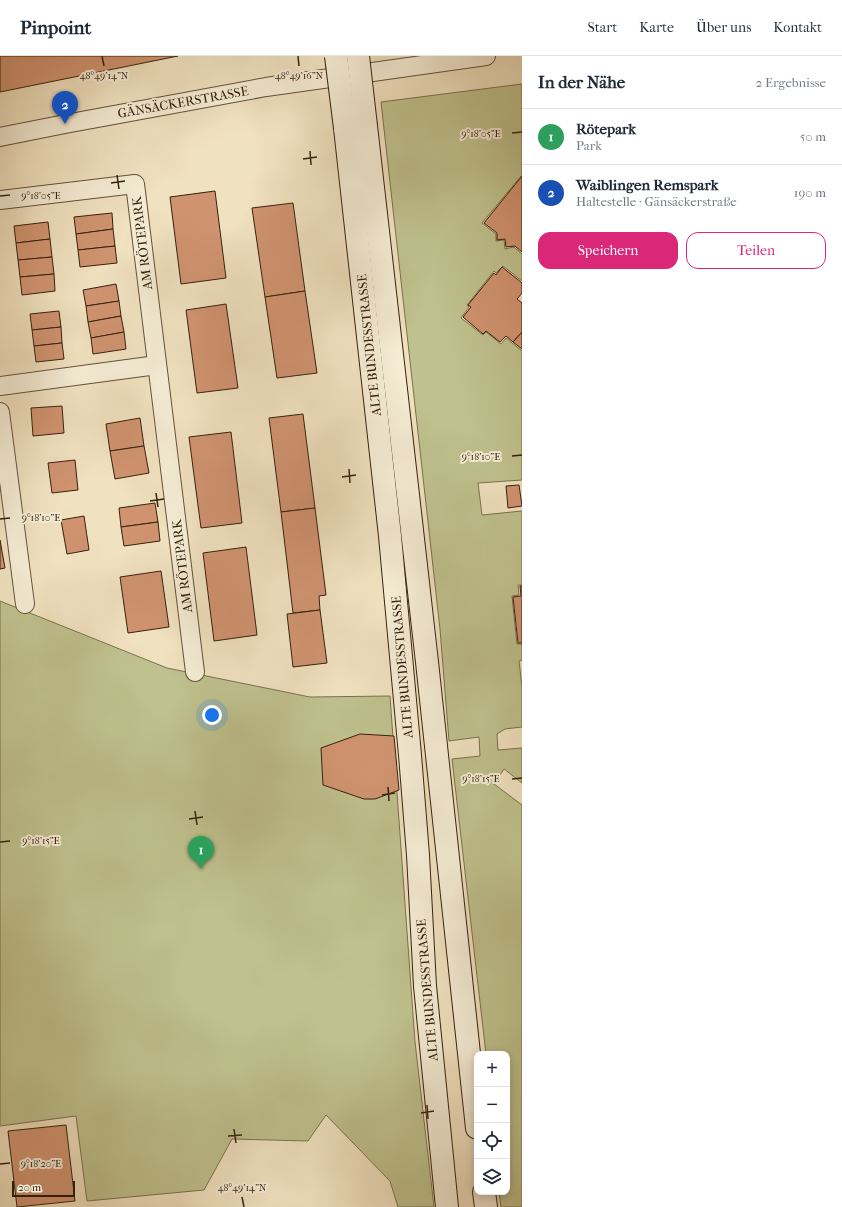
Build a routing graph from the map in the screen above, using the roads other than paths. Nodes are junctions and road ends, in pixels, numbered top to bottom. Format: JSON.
{"nodes":[{"id":1,"x":336,"y":56,"type":"edge"},
{"id":2,"x":358,"y":56,"type":"edge"},
{"id":3,"x":486,"y":56,"type":"edge"},
{"id":4,"x":0,"y":137,"type":"edge"},
{"id":5,"x":0,"y":200,"type":"edge"},
{"id":6,"x":157,"y":365,"type":"junction"},
{"id":7,"x":0,"y":386,"type":"edge"},
{"id":8,"x":0,"y":412,"type":"edge"},
{"id":9,"x":24,"y":604,"type":"dead end"},
{"id":10,"x":195,"y":672,"type":"dead end"},
{"id":11,"x":476,"y":1123,"type":"edge"},
{"id":12,"x":484,"y":1195,"type":"edge"},
{"id":13,"x":447,"y":1207,"type":"edge"},
{"id":14,"x":486,"y":1207,"type":"edge"}],
"edges":[{"from":1,"to":13,"type":"main road","name":"ALTE BUNDESSTRASSE","bridge":true},
{"from":2,"to":11,"type":"main road","name":"ALTE BUNDESSTRASSE","bridge":true},
{"from":3,"to":4,"type":"street","name":"GÄNSÄCKERSTRASSE"},
{"from":5,"to":6,"type":"street","name":"AM RÖTEPARK"},
{"from":6,"to":7,"type":"street"},
{"from":6,"to":10,"type":"street","name":"AM RÖTEPARK"},
{"from":8,"to":9,"type":"street"},
{"from":12,"to":14,"type":"main road"}]}
